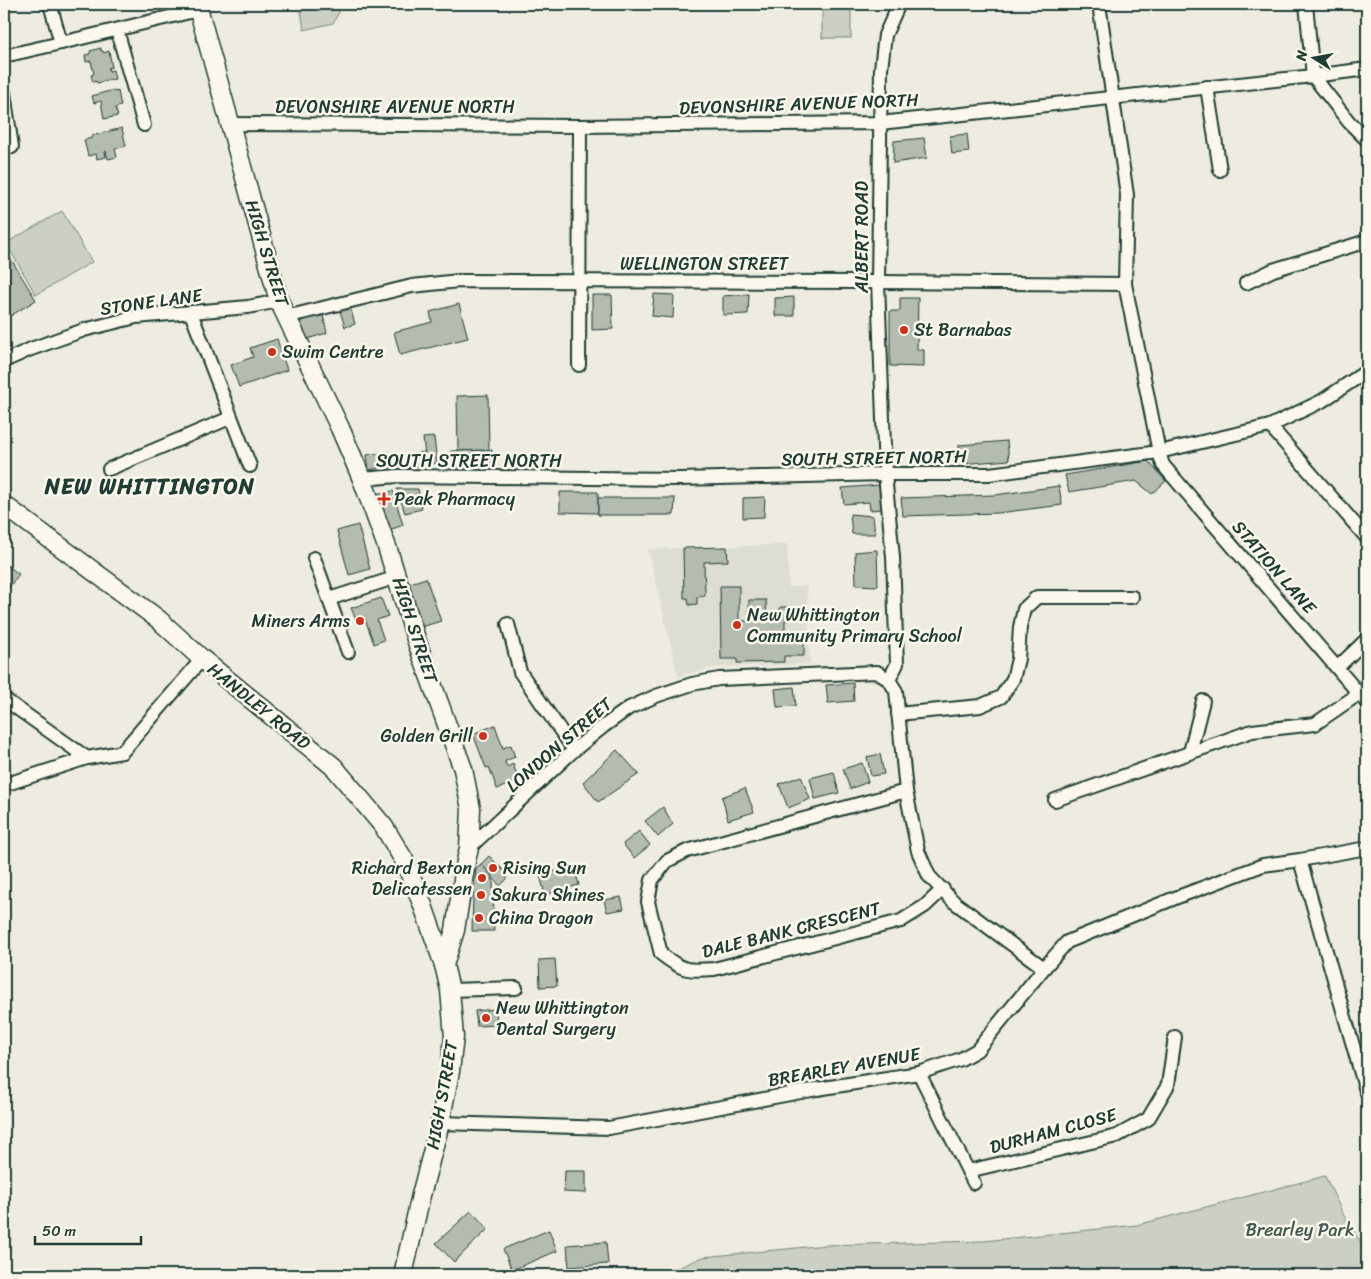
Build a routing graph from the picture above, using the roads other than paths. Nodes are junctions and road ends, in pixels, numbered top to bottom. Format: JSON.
{"nodes":[{"id":1,"x":50,"y":4,"type":"edge"},
{"id":2,"x":899,"y":4,"type":"edge"},
{"id":3,"x":1099,"y":4,"type":"edge"},
{"id":4,"x":1306,"y":4,"type":"edge"},
{"id":5,"x":197,"y":7,"type":"edge"},
{"id":6,"x":117,"y":30,"type":"junction"},
{"id":7,"x":61,"y":43,"type":"junction"},
{"id":8,"x":4,"y":56,"type":"edge"},
{"id":9,"x":1367,"y":69,"type":"edge"},
{"id":10,"x":1313,"y":76,"type":"junction"},
{"id":11,"x":1207,"y":87,"type":"junction"},
{"id":12,"x":4,"y":93,"type":"edge"},
{"id":13,"x":1113,"y":98,"type":"junction"},
{"id":14,"x":880,"y":123,"type":"junction"},
{"id":15,"x":229,"y":124,"type":"junction"},
{"id":16,"x":144,"y":125,"type":"dead end"},
{"id":17,"x":580,"y":126,"type":"junction"},
{"id":18,"x":1367,"y":140,"type":"edge"},
{"id":19,"x":12,"y":147,"type":"dead end"},
{"id":20,"x":1220,"y":170,"type":"dead end"},
{"id":21,"x":1367,"y":241,"type":"edge"},
{"id":22,"x":579,"y":282,"type":"junction"},
{"id":23,"x":878,"y":282,"type":"junction"},
{"id":24,"x":1125,"y":284,"type":"junction"},
{"id":25,"x":1246,"y":284,"type":"dead end"},
{"id":26,"x":283,"y":309,"type":"junction"},
{"id":27,"x":191,"y":313,"type":"junction"},
{"id":28,"x":4,"y":361,"type":"edge"},
{"id":29,"x":579,"y":365,"type":"dead end"},
{"id":30,"x":1367,"y":371,"type":"edge"},
{"id":31,"x":230,"y":418,"type":"junction"},
{"id":32,"x":1270,"y":426,"type":"junction"},
{"id":33,"x":1159,"y":452,"type":"junction"},
{"id":34,"x":250,"y":466,"type":"dead end"},
{"id":35,"x":109,"y":469,"type":"dead end"},
{"id":36,"x":885,"y":474,"type":"junction"},
{"id":37,"x":362,"y":479,"type":"junction"},
{"id":38,"x":4,"y":505,"type":"edge"},
{"id":39,"x":1367,"y":538,"type":"edge"},
{"id":40,"x":314,"y":558,"type":"dead end"},
{"id":41,"x":397,"y":577,"type":"junction"},
{"id":42,"x":1132,"y":597,"type":"dead end"},
{"id":43,"x":329,"y":599,"type":"junction"},
{"id":44,"x":508,"y":624,"type":"dead end"},
{"id":45,"x":1367,"y":639,"type":"edge"},
{"id":46,"x":348,"y":652,"type":"dead end"},
{"id":47,"x":202,"y":659,"type":"junction"},
{"id":48,"x":1338,"y":667,"type":"junction"},
{"id":49,"x":889,"y":680,"type":"junction"},
{"id":50,"x":1364,"y":698,"type":"edge"},
{"id":51,"x":4,"y":700,"type":"edge"},
{"id":52,"x":1203,"y":701,"type":"dead end"},
{"id":53,"x":898,"y":714,"type":"junction"},
{"id":54,"x":574,"y":750,"type":"junction"},
{"id":55,"x":1190,"y":752,"type":"junction"},
{"id":56,"x":86,"y":758,"type":"junction"},
{"id":57,"x":4,"y":785,"type":"edge"},
{"id":58,"x":906,"y":791,"type":"junction"},
{"id":59,"x":1055,"y":800,"type":"dead end"},
{"id":60,"x":469,"y":848,"type":"junction"},
{"id":61,"x":1367,"y":848,"type":"edge"},
{"id":62,"x":1300,"y":860,"type":"junction"},
{"id":63,"x":943,"y":889,"type":"junction"},
{"id":64,"x":444,"y":965,"type":"junction"},
{"id":65,"x":1044,"y":968,"type":"junction"},
{"id":66,"x":516,"y":988,"type":"dead end"},
{"id":67,"x":450,"y":990,"type":"junction"},
{"id":68,"x":1175,"y":1038,"type":"dead end"},
{"id":69,"x":919,"y":1073,"type":"junction"},
{"id":70,"x":1366,"y":1091,"type":"dead end"},
{"id":71,"x":440,"y":1123,"type":"junction"},
{"id":72,"x":968,"y":1172,"type":"junction"},
{"id":73,"x":974,"y":1183,"type":"dead end"},
{"id":74,"x":403,"y":1275,"type":"edge"}],
"edges":[{"from":1,"to":7,"type":"street"},
{"from":2,"to":14,"type":"street","name":"ALBERT ROAD"},
{"from":3,"to":13,"type":"street","name":"STATION LANE"},
{"from":4,"to":10,"type":"street"},
{"from":5,"to":6,"type":"street"},
{"from":5,"to":15,"type":"street","name":"HIGH STREET"},
{"from":6,"to":7,"type":"street"},
{"from":6,"to":16,"type":"street"},
{"from":7,"to":8,"type":"street"},
{"from":9,"to":10,"type":"street","name":"DEVONSHIRE AVENUE NORTH"},
{"from":10,"to":11,"type":"street","name":"DEVONSHIRE AVENUE NORTH"},
{"from":10,"to":18,"type":"street"},
{"from":11,"to":13,"type":"street","name":"DEVONSHIRE AVENUE NORTH"},
{"from":11,"to":20,"type":"street"},
{"from":12,"to":19,"type":"street"},
{"from":13,"to":14,"type":"street","name":"DEVONSHIRE AVENUE NORTH"},
{"from":13,"to":24,"type":"street","name":"STATION LANE"},
{"from":14,"to":17,"type":"street","name":"DEVONSHIRE AVENUE NORTH"},
{"from":14,"to":23,"type":"street","name":"ALBERT ROAD"},
{"from":15,"to":17,"type":"street","name":"DEVONSHIRE AVENUE NORTH"},
{"from":15,"to":26,"type":"street","name":"HIGH STREET"},
{"from":17,"to":22,"type":"street"},
{"from":21,"to":25,"type":"street"},
{"from":22,"to":23,"type":"street","name":"WELLINGTON STREET"},
{"from":22,"to":26,"type":"street","name":"WELLINGTON STREET"},
{"from":22,"to":29,"type":"street"},
{"from":23,"to":24,"type":"street","name":"WELLINGTON STREET"},
{"from":23,"to":36,"type":"street","name":"ALBERT ROAD"},
{"from":24,"to":33,"type":"street","name":"STATION LANE"},
{"from":26,"to":27,"type":"street","name":"STONE LANE"},
{"from":26,"to":37,"type":"street","name":"HIGH STREET"},
{"from":27,"to":28,"type":"street","name":"STONE LANE"},
{"from":27,"to":31,"type":"street"},
{"from":30,"to":32,"type":"street","name":"SOUTH STREET NORTH"},
{"from":31,"to":34,"type":"street"},
{"from":31,"to":35,"type":"street"},
{"from":32,"to":33,"type":"street","name":"SOUTH STREET NORTH"},
{"from":32,"to":39,"type":"street"},
{"from":33,"to":36,"type":"street","name":"SOUTH STREET NORTH"},
{"from":33,"to":48,"type":"street","name":"STATION LANE"},
{"from":36,"to":37,"type":"street","name":"SOUTH STREET NORTH"},
{"from":36,"to":49,"type":"street","name":"ALBERT ROAD"},
{"from":37,"to":41,"type":"street","name":"HIGH STREET"},
{"from":38,"to":47,"type":"street","name":"HANDLEY ROAD"},
{"from":40,"to":43,"type":"street"},
{"from":41,"to":43,"type":"street"},
{"from":41,"to":60,"type":"street","name":"HIGH STREET"},
{"from":42,"to":53,"type":"street"},
{"from":43,"to":46,"type":"street"},
{"from":44,"to":54,"type":"street"},
{"from":45,"to":48,"type":"street"},
{"from":47,"to":56,"type":"street"},
{"from":47,"to":64,"type":"street","name":"HANDLEY ROAD"},
{"from":48,"to":50,"type":"street","name":"STATION LANE"},
{"from":49,"to":53,"type":"street"},
{"from":49,"to":54,"type":"street","name":"LONDON STREET"},
{"from":50,"to":55,"type":"street"},
{"from":51,"to":56,"type":"street"},
{"from":52,"to":55,"type":"street"},
{"from":53,"to":58,"type":"street"},
{"from":54,"to":60,"type":"street","name":"LONDON STREET"},
{"from":55,"to":59,"type":"street"},
{"from":56,"to":57,"type":"street"},
{"from":58,"to":63,"type":"street"},
{"from":58,"to":63,"type":"street","name":"DALE BANK CRESCENT"},
{"from":60,"to":64,"type":"street","name":"HIGH STREET"},
{"from":61,"to":62,"type":"street","name":"BREARLEY AVENUE"},
{"from":62,"to":65,"type":"street","name":"BREARLEY AVENUE"},
{"from":62,"to":70,"type":"street"},
{"from":63,"to":65,"type":"street"},
{"from":64,"to":67,"type":"street","name":"HIGH STREET"},
{"from":65,"to":69,"type":"street","name":"BREARLEY AVENUE"},
{"from":66,"to":67,"type":"street"},
{"from":67,"to":71,"type":"street","name":"HIGH STREET"},
{"from":68,"to":72,"type":"street","name":"DURHAM CLOSE"},
{"from":69,"to":71,"type":"street","name":"BREARLEY AVENUE"},
{"from":69,"to":72,"type":"street"},
{"from":71,"to":74,"type":"street","name":"HIGH STREET"},
{"from":72,"to":73,"type":"street"}]}
